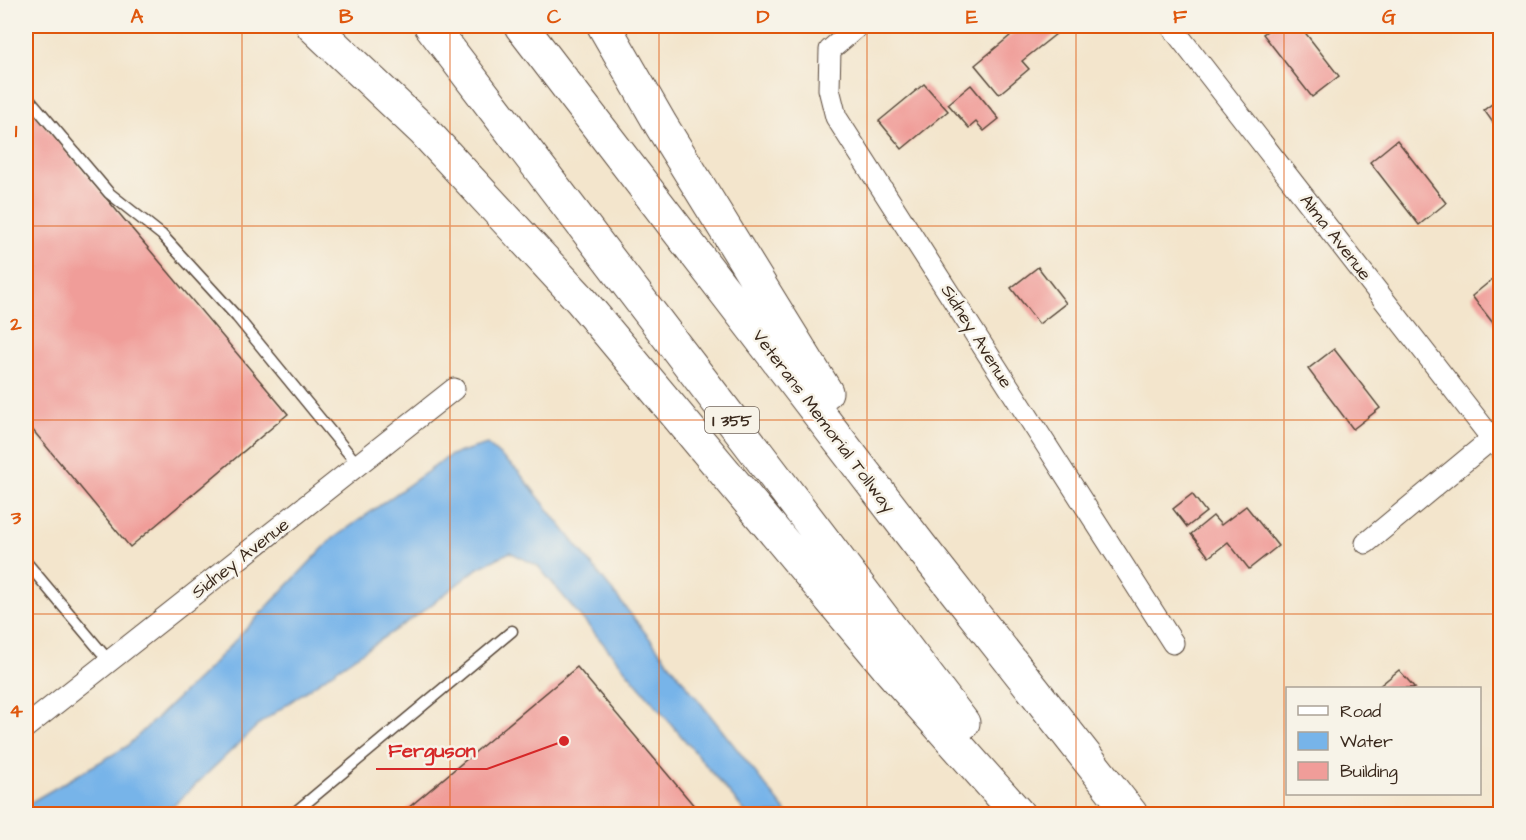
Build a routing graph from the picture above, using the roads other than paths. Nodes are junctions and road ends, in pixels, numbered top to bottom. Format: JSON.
{"nodes":[{"id":1,"x":313,"y":26,"type":"edge"},
{"id":2,"x":431,"y":26,"type":"edge"},
{"id":3,"x":521,"y":26,"type":"edge"},
{"id":4,"x":604,"y":26,"type":"edge"},
{"id":5,"x":858,"y":26,"type":"edge"},
{"id":6,"x":1171,"y":26,"type":"edge"},
{"id":7,"x":26,"y":95,"type":"edge"},
{"id":8,"x":454,"y":389,"type":"dead end"},
{"id":9,"x":1498,"y":440,"type":"edge"},
{"id":10,"x":358,"y":465,"type":"junction"},
{"id":11,"x":1366,"y":543,"type":"dead end"},
{"id":12,"x":921,"y":547,"type":"junction"},
{"id":13,"x":26,"y":562,"type":"edge"},
{"id":14,"x":512,"y":631,"type":"dead end"},
{"id":15,"x":1173,"y":643,"type":"dead end"},
{"id":16,"x":109,"y":661,"type":"junction"},
{"id":17,"x":26,"y":727,"type":"edge"},
{"id":18,"x":293,"y":814,"type":"edge"},
{"id":19,"x":1018,"y":814,"type":"edge"},
{"id":20,"x":1033,"y":814,"type":"edge"},
{"id":21,"x":1131,"y":814,"type":"edge"}],
"edges":[{"from":1,"to":19,"type":"highway"},
{"from":2,"to":20,"type":"highway","number":"I 355"},
{"from":3,"to":12,"type":"highway","name":"Veterans Memorial Tollway"},
{"from":4,"to":12,"type":"highway"},
{"from":5,"to":15,"type":"street","name":"Sidney Avenue"},
{"from":6,"to":9,"type":"street","name":"Alma Avenue"},
{"from":7,"to":10,"type":"lane"},
{"from":8,"to":10,"type":"street","name":"Sidney Avenue"},
{"from":9,"to":11,"type":"street"},
{"from":10,"to":16,"type":"street","name":"Sidney Avenue"},
{"from":12,"to":21,"type":"highway","name":"Veterans Memorial Tollway"},
{"from":13,"to":16,"type":"lane"},
{"from":14,"to":18,"type":"lane"},
{"from":16,"to":17,"type":"street","name":"Sidney Avenue"}]}
